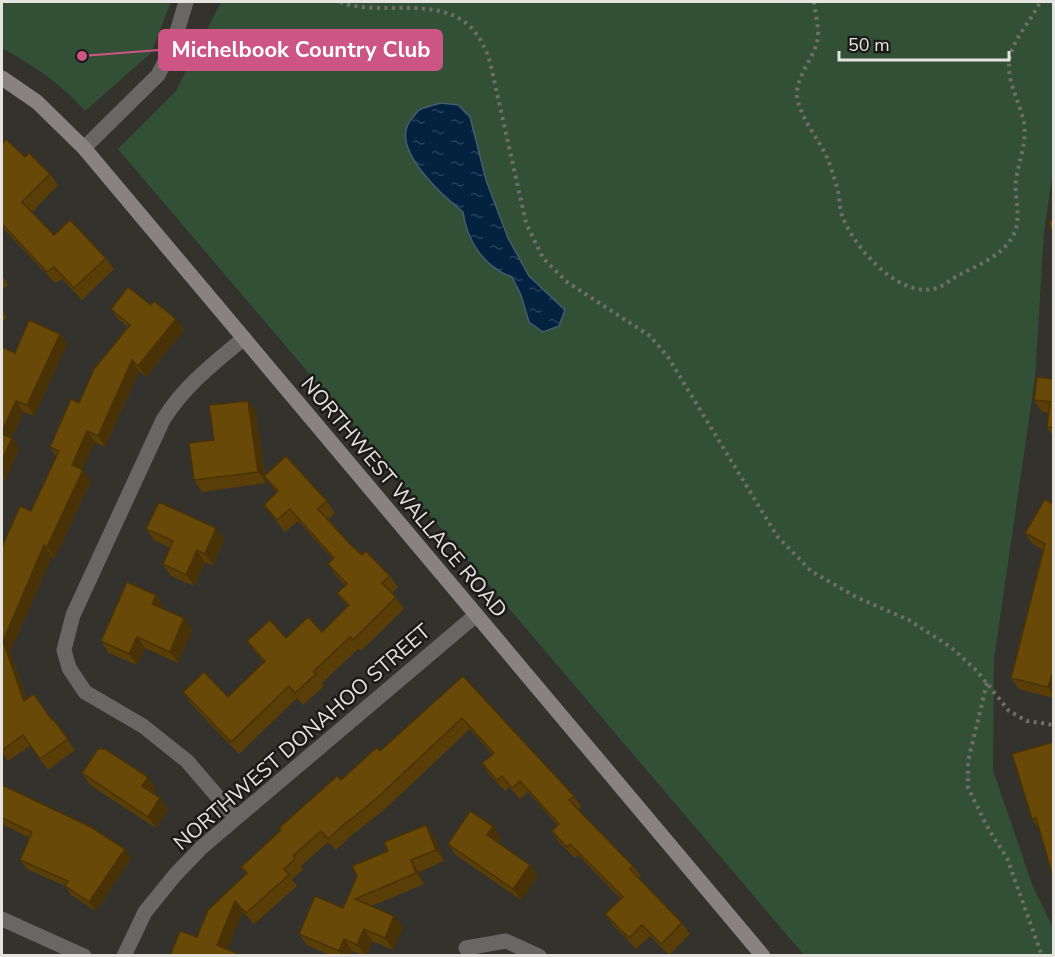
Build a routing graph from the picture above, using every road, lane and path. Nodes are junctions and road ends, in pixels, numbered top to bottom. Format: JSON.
{"nodes":[{"id":1,"x":186,"y":2,"type":"edge"},
{"id":2,"x":340,"y":2,"type":"edge"},
{"id":3,"x":814,"y":2,"type":"edge"},
{"id":4,"x":1040,"y":2,"type":"edge"},
{"id":5,"x":2,"y":78,"type":"edge"},
{"id":6,"x":84,"y":148,"type":"junction"},
{"id":7,"x":244,"y":338,"type":"junction"},
{"id":8,"x":476,"y":615,"type":"junction"},
{"id":9,"x":987,"y":682,"type":"junction"},
{"id":10,"x":1053,"y":725,"type":"edge"},
{"id":11,"x":235,"y":818,"type":"junction"},
{"id":12,"x":2,"y":919,"type":"edge"},
{"id":13,"x":466,"y":948,"type":"dead end"},
{"id":14,"x":84,"y":956,"type":"edge"},
{"id":15,"x":124,"y":956,"type":"edge"},
{"id":16,"x":539,"y":956,"type":"edge"},
{"id":17,"x":763,"y":956,"type":"edge"},
{"id":18,"x":1042,"y":956,"type":"edge"}],
"edges":[{"from":1,"to":6,"type":"street"},
{"from":2,"to":9,"type":"path"},
{"from":3,"to":4,"type":"path"},
{"from":5,"to":6,"type":"street","name":"NORTHWEST WALLACE ROAD"},
{"from":6,"to":7,"type":"street","name":"NORTHWEST WALLACE ROAD"},
{"from":7,"to":8,"type":"street","name":"NORTHWEST WALLACE ROAD"},
{"from":7,"to":11,"type":"street"},
{"from":8,"to":11,"type":"street","name":"NORTHWEST DONAHOO STREET"},
{"from":8,"to":17,"type":"street","name":"NORTHWEST WALLACE ROAD"},
{"from":9,"to":10,"type":"path"},
{"from":9,"to":18,"type":"path"},
{"from":11,"to":15,"type":"street","name":"NORTHWEST DONAHOO STREET"},
{"from":12,"to":14,"type":"street"},
{"from":13,"to":16,"type":"street"}]}
